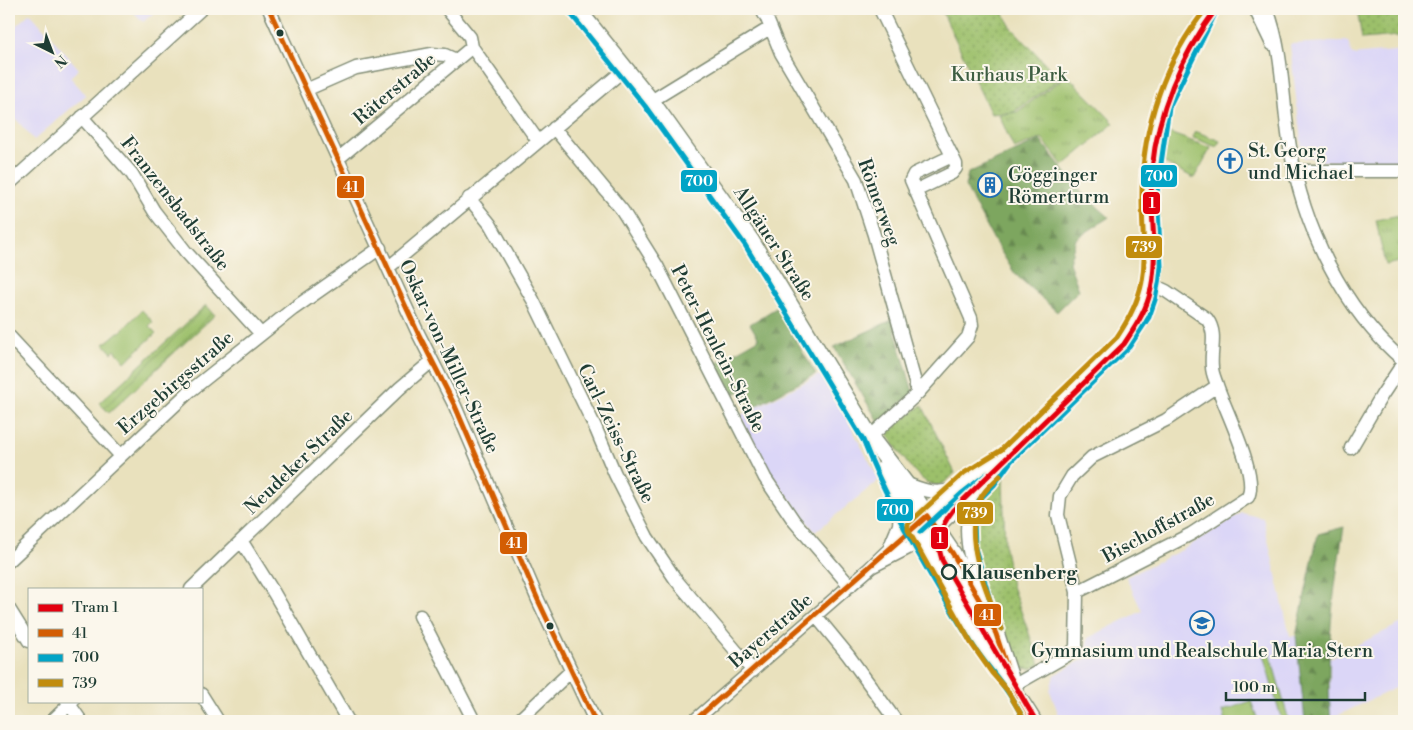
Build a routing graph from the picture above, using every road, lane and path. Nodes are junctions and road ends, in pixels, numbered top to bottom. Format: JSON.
{"nodes":[{"id":1,"x":201,"y":9,"type":"edge"},
{"id":2,"x":269,"y":9,"type":"edge"},
{"id":3,"x":447,"y":9,"type":"edge"},
{"id":4,"x":577,"y":9,"type":"edge"},
{"id":5,"x":778,"y":9,"type":"edge"},
{"id":6,"x":880,"y":9,"type":"edge"},
{"id":7,"x":1215,"y":9,"type":"edge"},
{"id":8,"x":1255,"y":9,"type":"edge"},
{"id":9,"x":1268,"y":9,"type":"edge"},
{"id":10,"x":764,"y":11,"type":"edge"},
{"id":11,"x":1207,"y":14,"type":"edge"},
{"id":12,"x":770,"y":28,"type":"junction"},
{"id":13,"x":472,"y":47,"type":"junction"},
{"id":14,"x":1279,"y":57,"type":"junction"},
{"id":15,"x":456,"y":60,"type":"junction"},
{"id":16,"x":625,"y":69,"type":"junction"},
{"id":17,"x":308,"y":89,"type":"junction"},
{"id":18,"x":652,"y":101,"type":"junction"},
{"id":19,"x":82,"y":117,"type":"junction"},
{"id":20,"x":554,"y":128,"type":"junction"},
{"id":21,"x":538,"y":141,"type":"junction"},
{"id":22,"x":339,"y":158,"type":"junction"},
{"id":23,"x":1294,"y":171,"type":"junction"},
{"id":24,"x":1404,"y":171,"type":"edge"},
{"id":25,"x":9,"y":184,"type":"edge"},
{"id":26,"x":469,"y":198,"type":"junction"},
{"id":27,"x":380,"y":248,"type":"junction"},
{"id":28,"x":389,"y":267,"type":"junction"},
{"id":29,"x":1151,"y":284,"type":"junction"},
{"id":30,"x":261,"y":334,"type":"junction"},
{"id":31,"x":9,"y":336,"type":"edge"},
{"id":32,"x":432,"y":361,"type":"junction"},
{"id":33,"x":1404,"y":362,"type":"edge"},
{"id":34,"x":1217,"y":386,"type":"junction"},
{"id":35,"x":918,"y":393,"type":"junction"},
{"id":36,"x":870,"y":437,"type":"junction"},
{"id":37,"x":1351,"y":448,"type":"dead end"},
{"id":38,"x":120,"y":455,"type":"junction"},
{"id":39,"x":1005,"y":456,"type":"junction"},
{"id":40,"x":956,"y":488,"type":"junction"},
{"id":41,"x":903,"y":490,"type":"junction"},
{"id":42,"x":972,"y":496,"type":"junction"},
{"id":43,"x":924,"y":528,"type":"junction"},
{"id":44,"x":242,"y":542,"type":"junction"},
{"id":45,"x":890,"y":546,"type":"junction"},
{"id":46,"x":9,"y":561,"type":"edge"},
{"id":47,"x":871,"y":567,"type":"junction"},
{"id":48,"x":850,"y":586,"type":"junction"},
{"id":49,"x":192,"y":588,"type":"edge"},
{"id":50,"x":1076,"y":592,"type":"junction"},
{"id":51,"x":9,"y":609,"type":"edge"},
{"id":52,"x":985,"y":610,"type":"junction"},
{"id":53,"x":420,"y":616,"type":"dead end"},
{"id":54,"x":816,"y":616,"type":"junction"},
{"id":55,"x":28,"y":639,"type":"edge"},
{"id":56,"x":753,"y":671,"type":"junction"},
{"id":57,"x":570,"y":672,"type":"junction"},
{"id":58,"x":1013,"y":686,"type":"junction"},
{"id":59,"x":202,"y":696,"type":"edge"},
{"id":60,"x":70,"y":702,"type":"edge"},
{"id":61,"x":699,"y":720,"type":"edge"},
{"id":62,"x":52,"y":721,"type":"edge"},
{"id":63,"x":81,"y":721,"type":"edge"},
{"id":64,"x":218,"y":721,"type":"edge"},
{"id":65,"x":348,"y":721,"type":"edge"},
{"id":66,"x":474,"y":721,"type":"edge"},
{"id":67,"x":518,"y":721,"type":"edge"},
{"id":68,"x":595,"y":721,"type":"edge"},
{"id":69,"x":896,"y":721,"type":"edge"},
{"id":70,"x":1033,"y":721,"type":"edge"}],
"edges":[{"from":1,"to":19,"type":"street"},
{"from":2,"to":17,"type":"street","name":"Oskar-von-Miller-Straße"},
{"from":3,"to":13,"type":"street"},
{"from":4,"to":16,"type":"main road","name":"Allgäuer Straße"},
{"from":5,"to":10,"type":"street"},
{"from":6,"to":35,"type":"street"},
{"from":7,"to":11,"type":"street"},
{"from":8,"to":14,"type":"street"},
{"from":9,"to":14,"type":"street"},
{"from":10,"to":12,"type":"street","name":"Römerweg"},
{"from":11,"to":29,"type":"street"},
{"from":12,"to":18,"type":"street"},
{"from":12,"to":35,"type":"street","name":"Römerweg"},
{"from":13,"to":15,"type":"street","name":"Räterstraße"},
{"from":13,"to":21,"type":"street"},
{"from":14,"to":23,"type":"street"},
{"from":15,"to":17,"type":"street"},
{"from":15,"to":22,"type":"street","name":"Räterstraße"},
{"from":16,"to":18,"type":"main road","name":"Allgäuer Straße"},
{"from":16,"to":20,"type":"street"},
{"from":17,"to":22,"type":"street","name":"Oskar-von-Miller-Straße"},
{"from":18,"to":36,"type":"main road","name":"Allgäuer Straße"},
{"from":19,"to":25,"type":"street"},
{"from":19,"to":30,"type":"street","name":"Franzensbadstraße"},
{"from":20,"to":21,"type":"street"},
{"from":20,"to":48,"type":"street","name":"Peter-Henlein-Straße"},
{"from":21,"to":26,"type":"street"},
{"from":22,"to":27,"type":"street","name":"Oskar-von-Miller-Straße"},
{"from":23,"to":24,"type":"street"},
{"from":23,"to":33,"type":"street"},
{"from":26,"to":28,"type":"street"},
{"from":26,"to":56,"type":"street","name":"Carl-Zeiss-Straße"},
{"from":27,"to":28,"type":"street","name":"Oskar-von-Miller-Straße"},
{"from":27,"to":30,"type":"street","name":"Erzgebirgsstraße"},
{"from":28,"to":32,"type":"street","name":"Oskar-von-Miller-Straße"},
{"from":29,"to":34,"type":"street"},
{"from":29,"to":39,"type":"street"},
{"from":30,"to":38,"type":"street","name":"Erzgebirgsstraße"},
{"from":31,"to":38,"type":"street"},
{"from":32,"to":44,"type":"street","name":"Neudeker Straße"},
{"from":32,"to":57,"type":"street","name":"Oskar-von-Miller-Straße"},
{"from":33,"to":37,"type":"street"},
{"from":34,"to":50,"type":"street"},
{"from":34,"to":50,"type":"street","name":"Bischoffstraße"},
{"from":35,"to":36,"type":"street"},
{"from":36,"to":41,"type":"main road","name":"Allgäuer Straße"},
{"from":38,"to":46,"type":"street","name":"Erzgebirgsstraße"},
{"from":39,"to":40,"type":"street"},
{"from":39,"to":42,"type":"street"},
{"from":40,"to":41,"type":"street"},
{"from":40,"to":43,"type":"street"},
{"from":41,"to":43,"type":"main road","name":"Allgäuer Straße"},
{"from":41,"to":45,"type":"street","name":"Bayerstraße"},
{"from":42,"to":43,"type":"street"},
{"from":42,"to":52,"type":"street"},
{"from":43,"to":45,"type":"street","name":"Bayerstraße"},
{"from":43,"to":47,"type":"street","name":"Bayerstraße"},
{"from":43,"to":52,"type":"main road"},
{"from":43,"to":58,"type":"main road"},
{"from":44,"to":49,"type":"street","name":"Neudeker Straße"},
{"from":44,"to":65,"type":"street"},
{"from":45,"to":47,"type":"street","name":"Bayerstraße"},
{"from":47,"to":48,"type":"street","name":"Bayerstraße"},
{"from":48,"to":54,"type":"street","name":"Bayerstraße"},
{"from":50,"to":58,"type":"street"},
{"from":51,"to":55,"type":"street"},
{"from":52,"to":58,"type":"main road"},
{"from":53,"to":66,"type":"street"},
{"from":54,"to":56,"type":"street","name":"Bayerstraße"},
{"from":54,"to":69,"type":"street"},
{"from":56,"to":61,"type":"street","name":"Bayerstraße"},
{"from":57,"to":67,"type":"street"},
{"from":57,"to":68,"type":"street","name":"Oskar-von-Miller-Straße"},
{"from":58,"to":70,"type":"main road"},
{"from":59,"to":64,"type":"street"},
{"from":60,"to":62,"type":"street"},
{"from":60,"to":63,"type":"street"}]}
